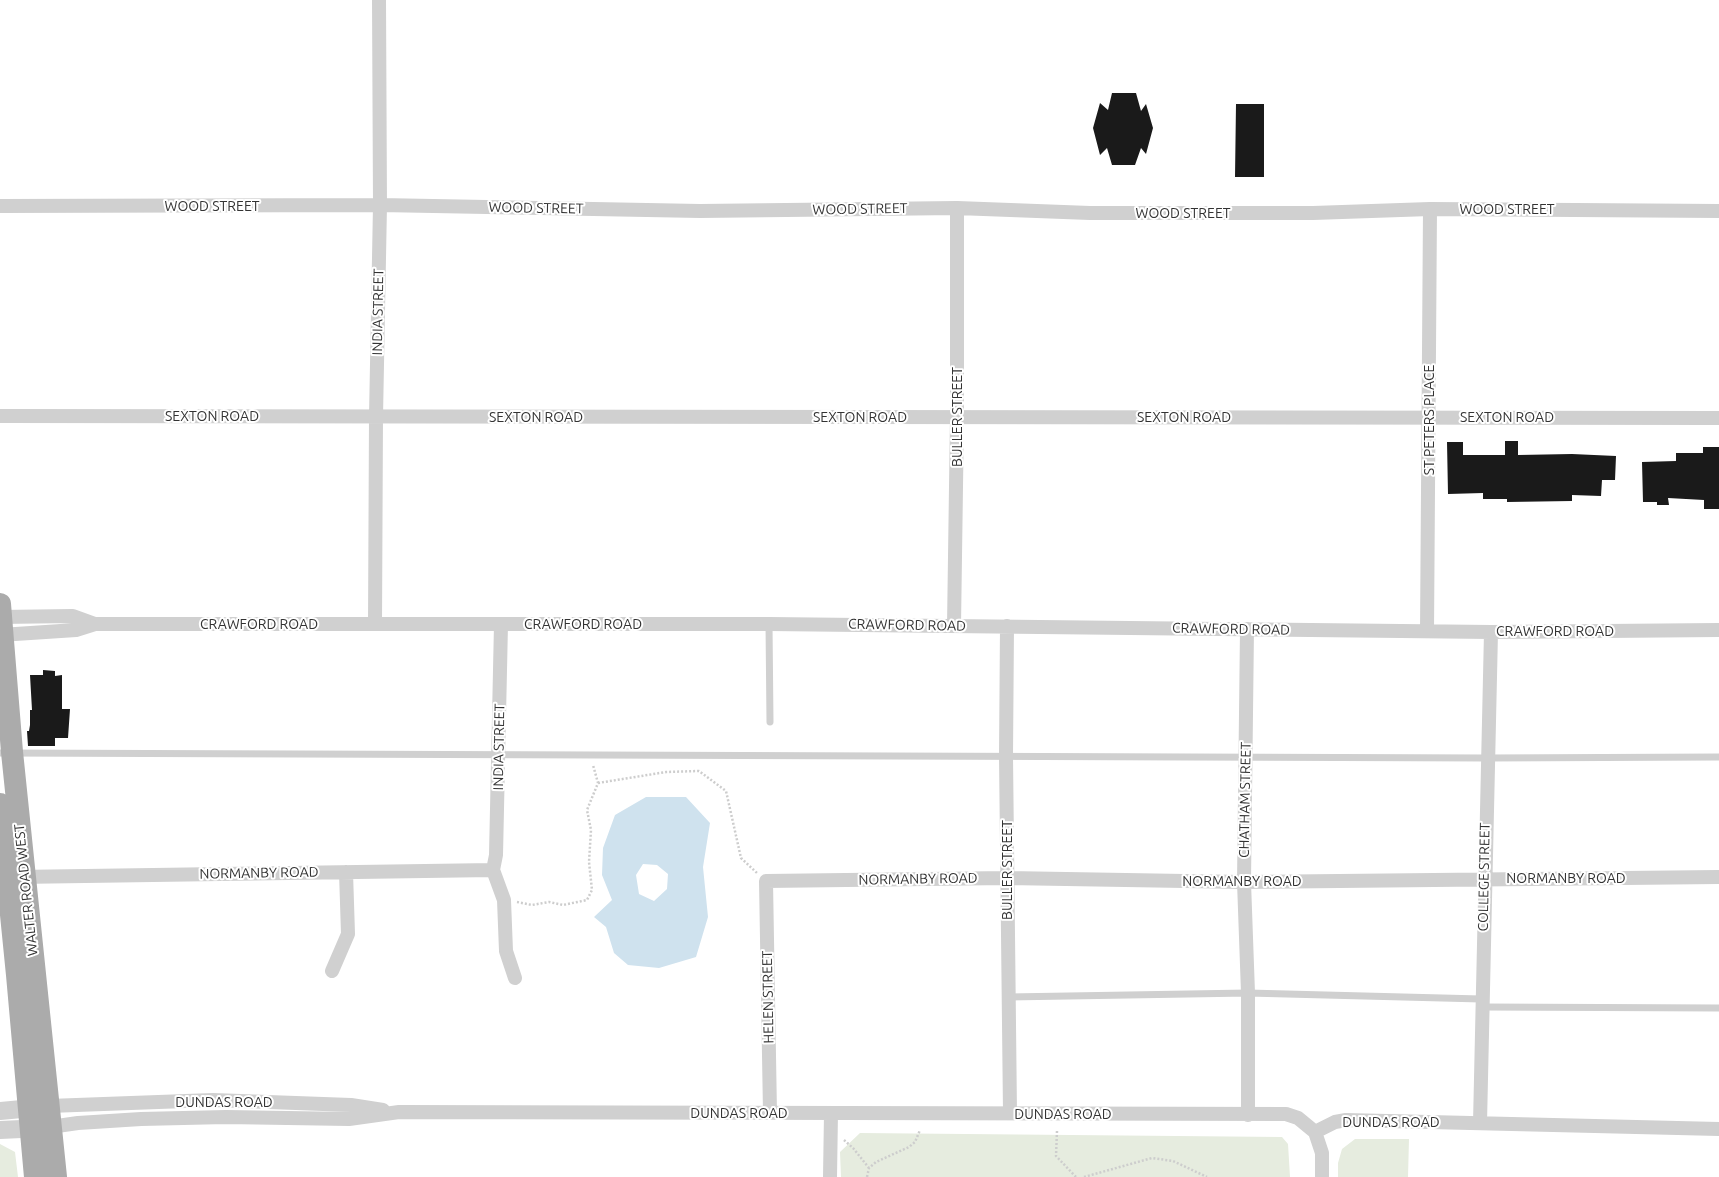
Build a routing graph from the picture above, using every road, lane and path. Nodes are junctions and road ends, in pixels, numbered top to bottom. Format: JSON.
{"nodes":[{"id":1,"x":379,"y":0,"type":"edge"},
{"id":2,"x":380,"y":205,"type":"junction"},
{"id":3,"x":0,"y":206,"type":"edge"},
{"id":4,"x":957,"y":208,"type":"junction"},
{"id":5,"x":1430,"y":209,"type":"junction"},
{"id":6,"x":1719,"y":211,"type":"edge"},
{"id":7,"x":0,"y":416,"type":"edge"},
{"id":8,"x":376,"y":417,"type":"junction"},
{"id":9,"x":957,"y":417,"type":"junction"},
{"id":10,"x":1429,"y":417,"type":"junction"},
{"id":11,"x":1719,"y":418,"type":"edge"},
{"id":12,"x":1,"y":622,"type":"edge"},
{"id":13,"x":375,"y":624,"type":"junction"},
{"id":14,"x":501,"y":624,"type":"junction"},
{"id":15,"x":769,"y":624,"type":"junction"},
{"id":16,"x":954,"y":626,"type":"junction"},
{"id":17,"x":1007,"y":626,"type":"junction"},
{"id":18,"x":1247,"y":629,"type":"junction"},
{"id":19,"x":1719,"y":630,"type":"edge"},
{"id":20,"x":1426,"y":631,"type":"junction"},
{"id":21,"x":1491,"y":632,"type":"junction"},
{"id":22,"x":770,"y":722,"type":"dead end"},
{"id":23,"x":6,"y":752,"type":"edge"},
{"id":24,"x":499,"y":754,"type":"junction"},
{"id":25,"x":590,"y":756,"type":"junction"},
{"id":26,"x":1006,"y":756,"type":"junction"},
{"id":27,"x":1246,"y":757,"type":"junction"},
{"id":28,"x":1719,"y":757,"type":"edge"},
{"id":29,"x":1487,"y":758,"type":"junction"},
{"id":30,"x":598,"y":783,"type":"junction"},
{"id":31,"x":0,"y":804,"type":"edge"},
{"id":32,"x":493,"y":870,"type":"junction"},
{"id":33,"x":346,"y":872,"type":"junction"},
{"id":34,"x":11,"y":877,"type":"edge"},
{"id":35,"x":1719,"y":877,"type":"edge"},
{"id":36,"x":1007,"y":878,"type":"junction"},
{"id":37,"x":1484,"y":879,"type":"junction"},
{"id":38,"x":766,"y":882,"type":"junction"},
{"id":39,"x":1244,"y":882,"type":"junction"},
{"id":40,"x":504,"y":900,"type":"junction"},
{"id":41,"x":332,"y":971,"type":"dead end"},
{"id":42,"x":515,"y":978,"type":"dead end"},
{"id":43,"x":1248,"y":993,"type":"junction"},
{"id":44,"x":1008,"y":997,"type":"junction"},
{"id":45,"x":1482,"y":1003,"type":"junction"},
{"id":46,"x":1719,"y":1008,"type":"edge"},
{"id":47,"x":0,"y":1111,"type":"edge"},
{"id":48,"x":399,"y":1112,"type":"junction"},
{"id":49,"x":831,"y":1113,"type":"junction"},
{"id":50,"x":1010,"y":1113,"type":"junction"},
{"id":51,"x":770,"y":1114,"type":"junction"},
{"id":52,"x":1248,"y":1115,"type":"junction"},
{"id":53,"x":39,"y":1117,"type":"junction"},
{"id":54,"x":1480,"y":1123,"type":"junction"},
{"id":55,"x":1719,"y":1129,"type":"edge"},
{"id":56,"x":0,"y":1130,"type":"edge"},
{"id":57,"x":920,"y":1130,"type":"dead end"},
{"id":58,"x":1057,"y":1132,"type":"dead end"},
{"id":59,"x":1315,"y":1132,"type":"junction"},
{"id":60,"x":842,"y":1139,"type":"dead end"},
{"id":61,"x":869,"y":1168,"type":"junction"},
{"id":62,"x":35,"y":1177,"type":"edge"},
{"id":63,"x":56,"y":1177,"type":"edge"},
{"id":64,"x":830,"y":1177,"type":"edge"},
{"id":65,"x":867,"y":1177,"type":"edge"},
{"id":66,"x":1076,"y":1177,"type":"edge"},
{"id":67,"x":1084,"y":1177,"type":"edge"},
{"id":68,"x":1206,"y":1177,"type":"edge"},
{"id":69,"x":1322,"y":1177,"type":"edge"}],
"edges":[{"from":1,"to":2,"type":"street","name":"INDIA STREET"},
{"from":2,"to":3,"type":"street","name":"WOOD STREET"},
{"from":2,"to":4,"type":"street","name":"WOOD STREET"},
{"from":2,"to":8,"type":"street","name":"INDIA STREET"},
{"from":4,"to":5,"type":"street","name":"WOOD STREET"},
{"from":4,"to":9,"type":"street","name":"BULLER STREET"},
{"from":5,"to":6,"type":"street","name":"WOOD STREET"},
{"from":5,"to":10,"type":"street","name":"ST PETERS PLACE"},
{"from":7,"to":8,"type":"street","name":"SEXTON ROAD"},
{"from":8,"to":9,"type":"street","name":"SEXTON ROAD"},
{"from":8,"to":13,"type":"street","name":"INDIA STREET"},
{"from":9,"to":10,"type":"street","name":"SEXTON ROAD"},
{"from":9,"to":16,"type":"street","name":"BULLER STREET"},
{"from":10,"to":11,"type":"street","name":"SEXTON ROAD"},
{"from":10,"to":20,"type":"street","name":"ST PETERS PLACE"},
{"from":12,"to":13,"type":"street","name":"CRAWFORD ROAD"},
{"from":12,"to":23,"type":"main road","name":"WALTER ROAD WEST"},
{"from":13,"to":14,"type":"street","name":"CRAWFORD ROAD"},
{"from":14,"to":15,"type":"street","name":"CRAWFORD ROAD"},
{"from":14,"to":24,"type":"street","name":"INDIA STREET"},
{"from":15,"to":16,"type":"street","name":"CRAWFORD ROAD"},
{"from":15,"to":22,"type":"lane"},
{"from":16,"to":17,"type":"street","name":"CRAWFORD ROAD"},
{"from":17,"to":18,"type":"street","name":"CRAWFORD ROAD"},
{"from":17,"to":26,"type":"street","name":"BULLER STREET"},
{"from":18,"to":20,"type":"street","name":"CRAWFORD ROAD"},
{"from":18,"to":27,"type":"street","name":"CHATHAM STREET"},
{"from":19,"to":21,"type":"street","name":"CRAWFORD ROAD"},
{"from":20,"to":21,"type":"street","name":"CRAWFORD ROAD"},
{"from":21,"to":29,"type":"street","name":"COLLEGE STREET"},
{"from":23,"to":24,"type":"lane"},
{"from":23,"to":34,"type":"main road","name":"WALTER ROAD WEST"},
{"from":24,"to":25,"type":"lane"},
{"from":24,"to":32,"type":"street","name":"INDIA STREET"},
{"from":25,"to":26,"type":"lane"},
{"from":25,"to":30,"type":"path"},
{"from":26,"to":27,"type":"lane"},
{"from":26,"to":36,"type":"street","name":"BULLER STREET"},
{"from":27,"to":29,"type":"lane"},
{"from":27,"to":39,"type":"street","name":"CHATHAM STREET"},
{"from":28,"to":29,"type":"lane"},
{"from":29,"to":37,"type":"street","name":"COLLEGE STREET"},
{"from":30,"to":38,"type":"path"},
{"from":30,"to":40,"type":"path"},
{"from":31,"to":34,"type":"main road","name":"WALTER ROAD WEST"},
{"from":32,"to":33,"type":"street","name":"NORMANBY ROAD"},
{"from":32,"to":40,"type":"street"},
{"from":33,"to":34,"type":"street","name":"NORMANBY ROAD"},
{"from":33,"to":41,"type":"street"},
{"from":34,"to":53,"type":"main road","name":"WALTER ROAD WEST"},
{"from":35,"to":37,"type":"street","name":"NORMANBY ROAD"},
{"from":36,"to":38,"type":"street","name":"NORMANBY ROAD"},
{"from":36,"to":39,"type":"street","name":"NORMANBY ROAD"},
{"from":36,"to":44,"type":"street","name":"BULLER STREET"},
{"from":37,"to":39,"type":"street","name":"NORMANBY ROAD"},
{"from":37,"to":45,"type":"street","name":"COLLEGE STREET"},
{"from":38,"to":51,"type":"street","name":"HELEN STREET"},
{"from":39,"to":43,"type":"street","name":"CHATHAM STREET"},
{"from":40,"to":42,"type":"street"},
{"from":43,"to":44,"type":"lane"},
{"from":43,"to":45,"type":"lane"},
{"from":43,"to":52,"type":"street","name":"CHATHAM STREET"},
{"from":44,"to":50,"type":"street","name":"BULLER STREET"},
{"from":45,"to":46,"type":"lane"},
{"from":45,"to":54,"type":"street","name":"COLLEGE STREET"},
{"from":47,"to":53,"type":"street"},
{"from":48,"to":51,"type":"street","name":"DUNDAS ROAD"},
{"from":48,"to":53,"type":"street","name":"DUNDAS ROAD"},
{"from":48,"to":53,"type":"street","name":"DUNDAS ROAD"},
{"from":49,"to":50,"type":"street","name":"DUNDAS ROAD"},
{"from":49,"to":51,"type":"street","name":"DUNDAS ROAD"},
{"from":49,"to":64,"type":"street"},
{"from":50,"to":52,"type":"street","name":"DUNDAS ROAD"},
{"from":52,"to":59,"type":"street","name":"DUNDAS ROAD"},
{"from":53,"to":56,"type":"street"},
{"from":53,"to":62,"type":"main road","name":"WALTER ROAD WEST"},
{"from":53,"to":63,"type":"main road","name":"WALTER ROAD WEST"},
{"from":54,"to":55,"type":"street","name":"DUNDAS ROAD"},
{"from":54,"to":59,"type":"street","name":"DUNDAS ROAD"},
{"from":57,"to":61,"type":"path"},
{"from":58,"to":66,"type":"path"},
{"from":59,"to":69,"type":"street"},
{"from":60,"to":61,"type":"path"},
{"from":61,"to":65,"type":"path"},
{"from":67,"to":68,"type":"path"}]}
